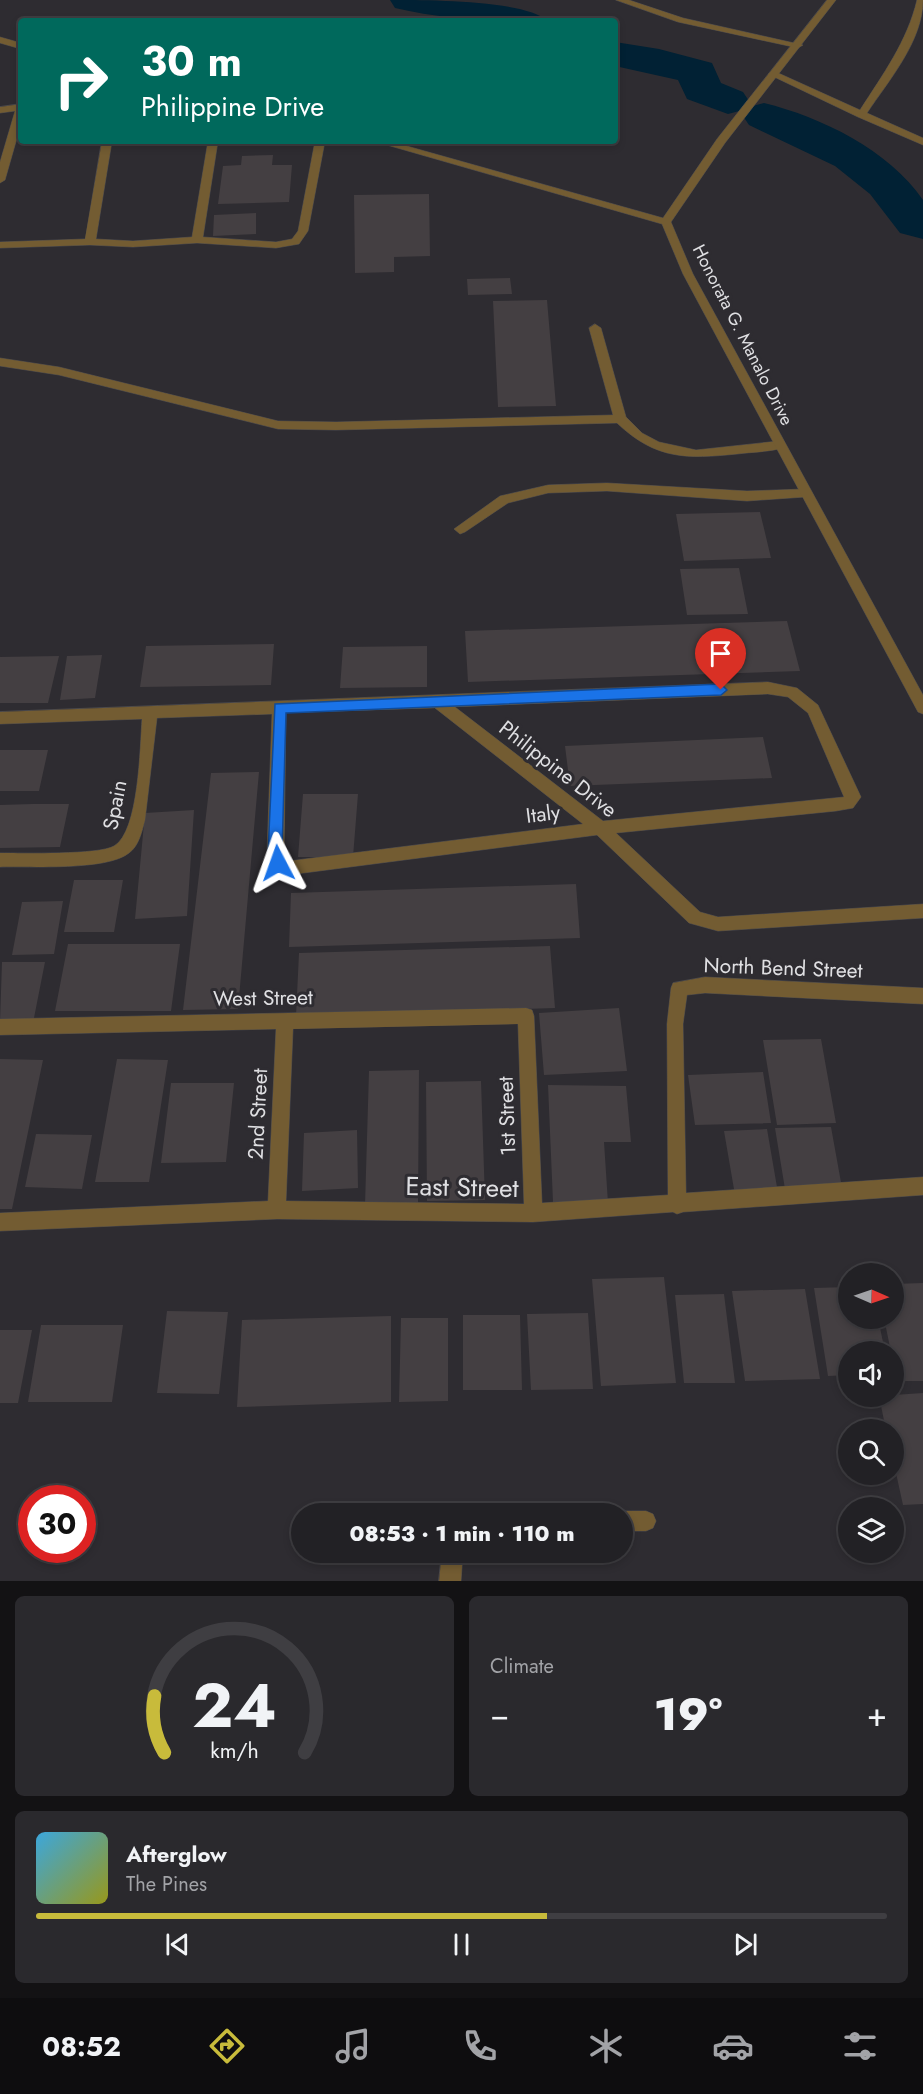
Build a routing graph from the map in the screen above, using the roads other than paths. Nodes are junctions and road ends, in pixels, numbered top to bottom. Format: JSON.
{"nodes":[{"id":1,"x":620,"y":0,"type":"edge"},
{"id":2,"x":658,"y":0,"type":"edge"},
{"id":3,"x":832,"y":0,"type":"edge"},
{"id":4,"x":921,"y":0,"type":"edge"},
{"id":5,"x":648,"y":8,"type":"junction"},
{"id":6,"x":0,"y":40,"type":"edge"},
{"id":7,"x":18,"y":45,"type":"edge"},
{"id":8,"x":798,"y":45,"type":"junction"},
{"id":9,"x":773,"y":74,"type":"junction"},
{"id":10,"x":18,"y":107,"type":"edge"},
{"id":11,"x":0,"y":110,"type":"edge"},
{"id":12,"x":861,"y":115,"type":"junction"},
{"id":13,"x":18,"y":117,"type":"edge"},
{"id":14,"x":923,"y":142,"type":"edge"},
{"id":15,"x":106,"y":144,"type":"edge"},
{"id":16,"x":213,"y":144,"type":"edge"},
{"id":17,"x":319,"y":144,"type":"edge"},
{"id":18,"x":389,"y":144,"type":"edge"},
{"id":19,"x":0,"y":180,"type":"edge"},
{"id":20,"x":666,"y":222,"type":"junction"},
{"id":21,"x":197,"y":240,"type":"junction"},
{"id":22,"x":90,"y":242,"type":"junction"},
{"id":23,"x":0,"y":245,"type":"edge"},
{"id":24,"x":595,"y":328,"type":"dead end"},
{"id":25,"x":0,"y":362,"type":"edge"},
{"id":26,"x":620,"y":419,"type":"junction"},
{"id":27,"x":779,"y":445,"type":"junction"},
{"id":28,"x":805,"y":493,"type":"junction"},
{"id":29,"x":460,"y":529,"type":"dead end"},
{"id":30,"x":438,"y":702,"type":"junction"},
{"id":31,"x":279,"y":708,"type":"junction"},
{"id":32,"x":923,"y":708,"type":"edge"},
{"id":33,"x":150,"y":714,"type":"junction"},
{"id":34,"x":0,"y":718,"type":"edge"},
{"id":35,"x":600,"y":828,"type":"junction"},
{"id":36,"x":0,"y":860,"type":"edge"},
{"id":37,"x":923,"y":910,"type":"edge"},
{"id":38,"x":923,"y":996,"type":"edge"},
{"id":39,"x":526,"y":1016,"type":"joint"},
{"id":40,"x":285,"y":1020,"type":"junction"},
{"id":41,"x":0,"y":1027,"type":"edge"},
{"id":42,"x":923,"y":1186,"type":"edge"},
{"id":43,"x":677,"y":1205,"type":"junction"},
{"id":44,"x":277,"y":1210,"type":"junction"},
{"id":45,"x":533,"y":1213,"type":"junction"},
{"id":46,"x":0,"y":1222,"type":"edge"},
{"id":47,"x":633,"y":1521,"type":"edge"},
{"id":48,"x":646,"y":1521,"type":"dead end"},
{"id":49,"x":452,"y":1563,"type":"edge"},
{"id":50,"x":450,"y":1581,"type":"edge"}],
"edges":[{"from":1,"to":5,"type":"street"},
{"from":2,"to":5,"type":"street"},
{"from":3,"to":8,"type":"street"},
{"from":4,"to":12,"type":"street"},
{"from":5,"to":8,"type":"street"},
{"from":6,"to":7,"type":"street"},
{"from":8,"to":9,"type":"street"},
{"from":9,"to":12,"type":"street"},
{"from":9,"to":20,"type":"street"},
{"from":10,"to":11,"type":"street"},
{"from":12,"to":14,"type":"street"},
{"from":13,"to":19,"type":"street"},
{"from":15,"to":22,"type":"street"},
{"from":16,"to":21,"type":"street"},
{"from":17,"to":21,"type":"street"},
{"from":18,"to":20,"type":"street"},
{"from":20,"to":27,"type":"street","name":"Honorata G. Manalo Drive"},
{"from":21,"to":22,"type":"street"},
{"from":22,"to":23,"type":"street"},
{"from":24,"to":26,"type":"street"},
{"from":25,"to":26,"type":"street"},
{"from":26,"to":27,"type":"street"},
{"from":27,"to":28,"type":"street","name":"Honorata G. Manalo Drive"},
{"from":28,"to":29,"type":"street"},
{"from":28,"to":32,"type":"street","name":"Honorata G. Manalo Drive"},
{"from":30,"to":31,"type":"street"},
{"from":30,"to":35,"type":"street","name":"Philippine Drive"},
{"from":30,"to":35,"type":"street","name":"Italy"},
{"from":31,"to":33,"type":"street"},
{"from":31,"to":35,"type":"street","name":"Italy"},
{"from":33,"to":34,"type":"street"},
{"from":33,"to":36,"type":"street","name":"Spain"},
{"from":35,"to":37,"type":"street","name":"Philippine Drive"},
{"from":38,"to":43,"type":"street","name":"North Bend Street"},
{"from":39,"to":40,"type":"street","name":"West Street"},
{"from":39,"to":45,"type":"street","name":"1st Street"},
{"from":40,"to":41,"type":"street","name":"West Street"},
{"from":40,"to":44,"type":"street","name":"2nd Street"},
{"from":42,"to":43,"type":"street","name":"East Street"},
{"from":43,"to":45,"type":"street","name":"East Street"},
{"from":44,"to":45,"type":"street","name":"East Street"},
{"from":44,"to":46,"type":"street","name":"East Street"},
{"from":47,"to":48,"type":"street"},
{"from":49,"to":50,"type":"street"}]}
